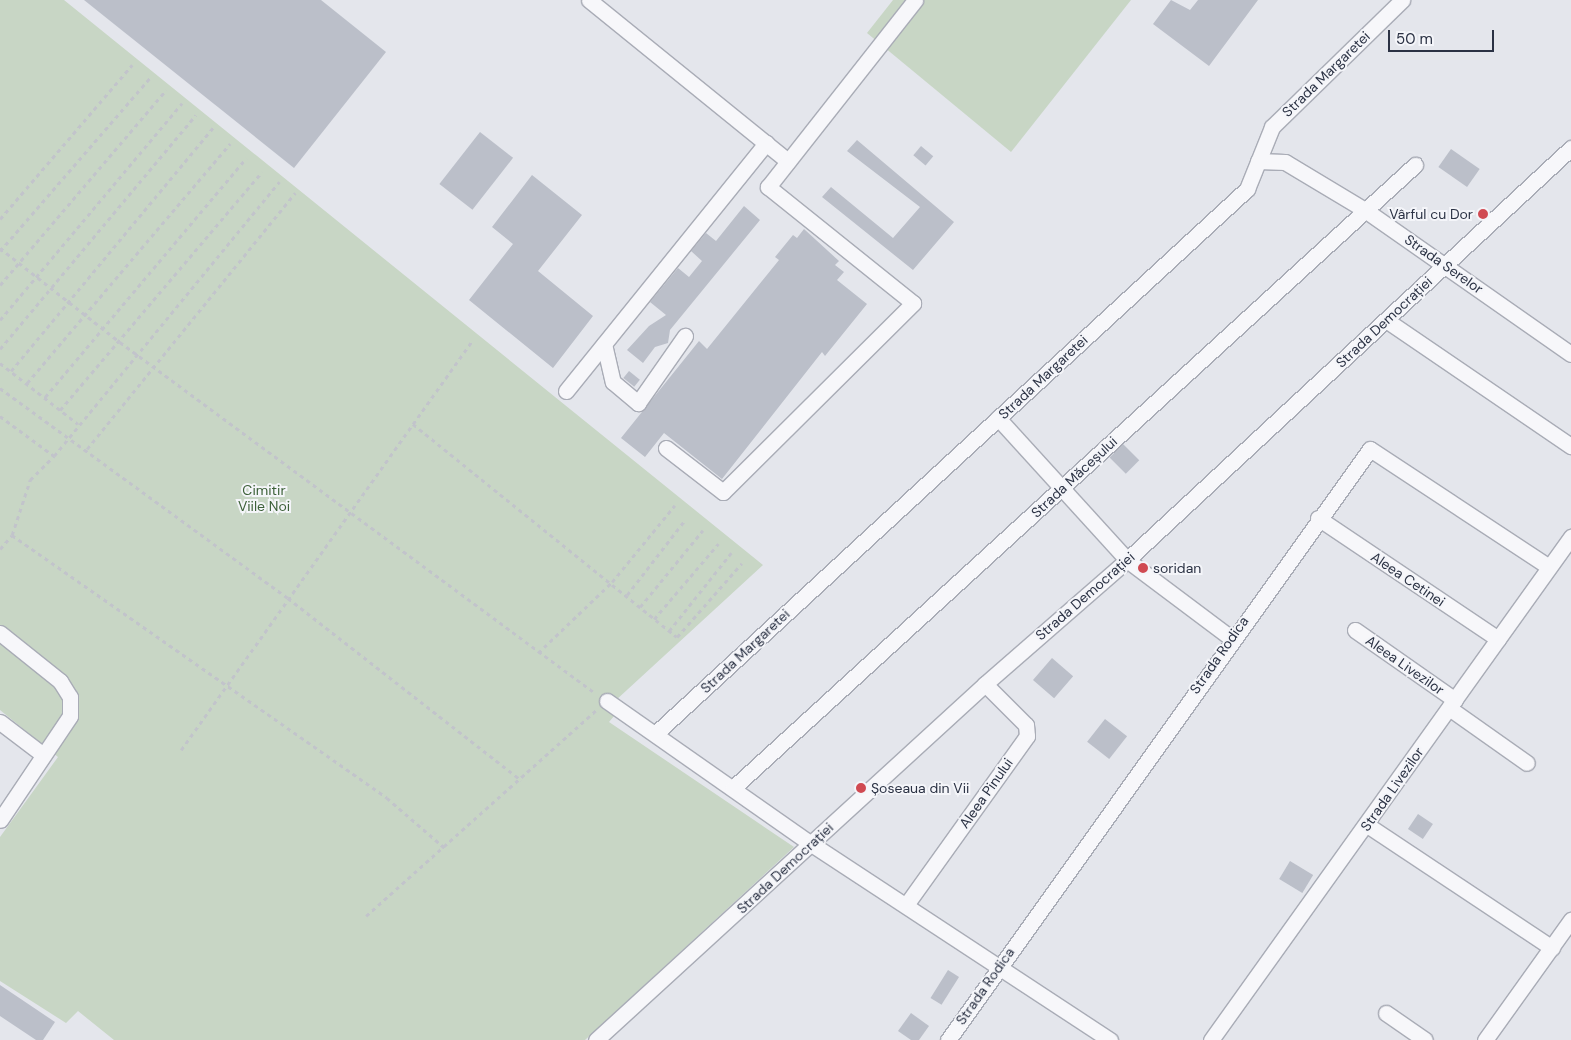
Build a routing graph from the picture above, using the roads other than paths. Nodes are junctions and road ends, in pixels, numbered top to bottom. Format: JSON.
{"nodes":[{"id":1,"x":589,"y":0,"type":"edge"},
{"id":2,"x":915,"y":0,"type":"edge"},
{"id":3,"x":1402,"y":0,"type":"edge"},
{"id":4,"x":766,"y":144,"type":"junction"},
{"id":5,"x":1571,"y":148,"type":"edge"},
{"id":6,"x":788,"y":161,"type":"junction"},
{"id":7,"x":1258,"y":162,"type":"junction"},
{"id":8,"x":1415,"y":164,"type":"dead end"},
{"id":9,"x":1365,"y":210,"type":"junction"},
{"id":10,"x":1446,"y":265,"type":"junction"},
{"id":11,"x":1386,"y":320,"type":"junction"},
{"id":12,"x":685,"y":336,"type":"dead end"},
{"id":13,"x":604,"y":344,"type":"junction"},
{"id":14,"x":1571,"y":354,"type":"edge"},
{"id":15,"x":566,"y":391,"type":"dead end"},
{"id":16,"x":998,"y":418,"type":"junction"},
{"id":17,"x":1571,"y":446,"type":"edge"},
{"id":18,"x":666,"y":448,"type":"dead end"},
{"id":19,"x":1061,"y":489,"type":"junction"},
{"id":20,"x":1318,"y":518,"type":"junction"},
{"id":21,"x":1571,"y":537,"type":"edge"},
{"id":22,"x":1127,"y":560,"type":"junction"},
{"id":23,"x":1549,"y":567,"type":"junction"},
{"id":24,"x":1355,"y":630,"type":"dead end"},
{"id":25,"x":0,"y":633,"type":"edge"},
{"id":26,"x":1231,"y":638,"type":"junction"},
{"id":27,"x":1498,"y":639,"type":"junction"},
{"id":28,"x":985,"y":684,"type":"junction"},
{"id":29,"x":607,"y":701,"type":"road end"},
{"id":30,"x":1452,"y":704,"type":"junction"},
{"id":31,"x":0,"y":722,"type":"edge"},
{"id":32,"x":655,"y":734,"type":"junction"},
{"id":33,"x":42,"y":754,"type":"junction"},
{"id":34,"x":1527,"y":763,"type":"dead end"},
{"id":35,"x":734,"y":788,"type":"junction"},
{"id":36,"x":0,"y":820,"type":"edge"},
{"id":37,"x":1366,"y":824,"type":"junction"},
{"id":38,"x":810,"y":843,"type":"junction"},
{"id":39,"x":906,"y":905,"type":"junction"},
{"id":40,"x":1571,"y":920,"type":"edge"},
{"id":41,"x":1552,"y":948,"type":"junction"},
{"id":42,"x":999,"y":967,"type":"junction"},
{"id":43,"x":1386,"y":1014,"type":"dead end"},
{"id":44,"x":596,"y":1040,"type":"edge"},
{"id":45,"x":948,"y":1040,"type":"edge"},
{"id":46,"x":1110,"y":1040,"type":"edge"},
{"id":47,"x":1211,"y":1040,"type":"edge"},
{"id":48,"x":1425,"y":1040,"type":"edge"},
{"id":49,"x":1485,"y":1040,"type":"edge"}],
"edges":[{"from":1,"to":4,"type":"street"},
{"from":2,"to":6,"type":"street"},
{"from":3,"to":7,"type":"street","name":"Strada Margaretei"},
{"from":4,"to":6,"type":"street"},
{"from":4,"to":13,"type":"street"},
{"from":5,"to":10,"type":"street","name":"Strada Democrației"},
{"from":6,"to":18,"type":"street"},
{"from":7,"to":9,"type":"street","name":"Strada Serelor"},
{"from":7,"to":16,"type":"street","name":"Strada Margaretei"},
{"from":8,"to":9,"type":"street","name":"Strada Măceșului"},
{"from":9,"to":10,"type":"street","name":"Strada Serelor"},
{"from":9,"to":19,"type":"street","name":"Strada Măceșului"},
{"from":10,"to":11,"type":"street","name":"Strada Democrației"},
{"from":10,"to":14,"type":"street","name":"Strada Serelor"},
{"from":11,"to":17,"type":"street"},
{"from":11,"to":22,"type":"street","name":"Strada Democrației"},
{"from":12,"to":13,"type":"street"},
{"from":13,"to":15,"type":"street"},
{"from":16,"to":19,"type":"street"},
{"from":16,"to":32,"type":"street","name":"Strada Margaretei"},
{"from":19,"to":22,"type":"street"},
{"from":19,"to":35,"type":"street","name":"Strada Măceșului"},
{"from":20,"to":23,"type":"street","name":"Strada Rodica"},
{"from":20,"to":26,"type":"street","name":"Strada Rodica"},
{"from":20,"to":27,"type":"street","name":"Aleea Cetinei"},
{"from":21,"to":23,"type":"street","name":"Strada Livezilor"},
{"from":22,"to":26,"type":"street"},
{"from":22,"to":28,"type":"street","name":"Strada Democrației"},
{"from":23,"to":27,"type":"street","name":"Strada Livezilor"},
{"from":24,"to":30,"type":"street","name":"Aleea Livezilor"},
{"from":25,"to":33,"type":"street"},
{"from":26,"to":42,"type":"street","name":"Strada Rodica"},
{"from":27,"to":30,"type":"street","name":"Strada Livezilor"},
{"from":28,"to":38,"type":"street","name":"Strada Democrației"},
{"from":28,"to":39,"type":"street","name":"Aleea Pinului"},
{"from":29,"to":32,"type":"street"},
{"from":30,"to":34,"type":"street","name":"Aleea Livezilor"},
{"from":30,"to":37,"type":"street","name":"Strada Livezilor"},
{"from":31,"to":33,"type":"street"},
{"from":32,"to":35,"type":"street"},
{"from":33,"to":36,"type":"street"},
{"from":35,"to":38,"type":"street"},
{"from":37,"to":41,"type":"street"},
{"from":37,"to":47,"type":"street","name":"Strada Livezilor"},
{"from":38,"to":39,"type":"street"},
{"from":38,"to":44,"type":"street","name":"Strada Democrației"},
{"from":39,"to":42,"type":"street"},
{"from":40,"to":41,"type":"street"},
{"from":41,"to":49,"type":"street"},
{"from":42,"to":45,"type":"street","name":"Strada Rodica"},
{"from":42,"to":46,"type":"street"},
{"from":43,"to":48,"type":"street"}]}
